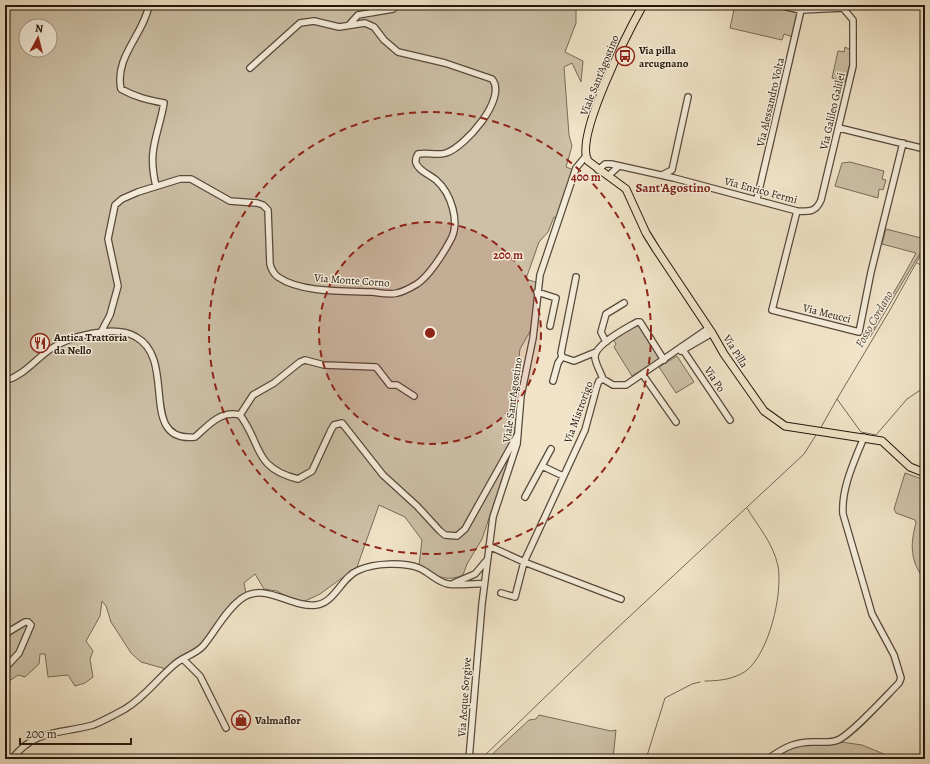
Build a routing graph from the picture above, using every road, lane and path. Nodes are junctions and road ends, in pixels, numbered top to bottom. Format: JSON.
{"nodes":[{"id":1,"x":149,"y":5,"type":"edge"},
{"id":2,"x":395,"y":5,"type":"edge"},
{"id":3,"x":643,"y":5,"type":"edge"},
{"id":4,"x":778,"y":5,"type":"edge"},
{"id":5,"x":802,"y":10,"type":"junction"},
{"id":6,"x":350,"y":26,"type":"junction"},
{"id":7,"x":250,"y":68,"type":"dead end"},
{"id":8,"x":688,"y":97,"type":"dead end"},
{"id":9,"x":839,"y":128,"type":"junction"},
{"id":10,"x":903,"y":143,"type":"junction"},
{"id":11,"x":925,"y":149,"type":"edge"},
{"id":12,"x":587,"y":159,"type":"junction"},
{"id":13,"x":619,"y":166,"type":"junction"},
{"id":14,"x":603,"y":173,"type":"junction"},
{"id":15,"x":661,"y":175,"type":"junction"},
{"id":16,"x":156,"y":186,"type":"junction"},
{"id":17,"x":757,"y":199,"type":"junction"},
{"id":18,"x":797,"y":211,"type":"junction"},
{"id":19,"x":809,"y":212,"type":"joint"},
{"id":20,"x":576,"y":277,"type":"dead end"},
{"id":21,"x":537,"y":292,"type":"junction"},
{"id":22,"x":624,"y":303,"type":"dead end"},
{"id":23,"x":550,"y":326,"type":"dead end"},
{"id":24,"x":711,"y":330,"type":"junction"},
{"id":25,"x":101,"y":332,"type":"junction"},
{"id":26,"x":606,"y":342,"type":"junction"},
{"id":27,"x":682,"y":348,"type":"junction"},
{"id":28,"x":596,"y":352,"type":"junction"},
{"id":29,"x":562,"y":357,"type":"junction"},
{"id":30,"x":664,"y":360,"type":"junction"},
{"id":31,"x":643,"y":375,"type":"junction"},
{"id":32,"x":603,"y":379,"type":"junction"},
{"id":33,"x":5,"y":381,"type":"edge"},
{"id":34,"x":553,"y":381,"type":"dead end"},
{"id":35,"x":414,"y":396,"type":"dead end"},
{"id":36,"x":240,"y":415,"type":"junction"},
{"id":37,"x":730,"y":420,"type":"dead end"},
{"id":38,"x":676,"y":422,"type":"dead end"},
{"id":39,"x":518,"y":434,"type":"junction"},
{"id":40,"x":864,"y":437,"type":"junction"},
{"id":41,"x":551,"y":449,"type":"dead end"},
{"id":42,"x":542,"y":466,"type":"junction"},
{"id":43,"x":925,"y":473,"type":"edge"},
{"id":44,"x":564,"y":476,"type":"junction"},
{"id":45,"x":525,"y":497,"type":"dead end"},
{"id":46,"x":489,"y":546,"type":"junction"},
{"id":47,"x":488,"y":558,"type":"junction"},
{"id":48,"x":524,"y":562,"type":"junction"},
{"id":49,"x":442,"y":582,"type":"junction"},
{"id":50,"x":484,"y":584,"type":"junction"},
{"id":51,"x":502,"y":594,"type":"dead end"},
{"id":52,"x":621,"y":599,"type":"dead end"},
{"id":53,"x":5,"y":634,"type":"edge"},
{"id":54,"x":479,"y":637,"type":"joint"},
{"id":55,"x":183,"y":659,"type":"junction"},
{"id":56,"x":5,"y":668,"type":"edge"},
{"id":57,"x":226,"y":728,"type":"dead end"},
{"id":58,"x":12,"y":759,"type":"edge"},
{"id":59,"x":469,"y":759,"type":"edge"},
{"id":60,"x":768,"y":759,"type":"edge"}],
"edges":[{"from":1,"to":16,"type":"street"},
{"from":2,"to":6,"type":"street"},
{"from":3,"to":12,"type":"main road","name":"Viale Sant'Agostino"},
{"from":4,"to":5,"type":"street"},
{"from":5,"to":9,"type":"street","name":"Via Galileo Galilei"},
{"from":5,"to":17,"type":"street","name":"Via Alessandro Volta"},
{"from":6,"to":7,"type":"street","name":"Via Monte Corno"},
{"from":6,"to":16,"type":"street","name":"Via Monte Corno"},
{"from":8,"to":15,"type":"street"},
{"from":9,"to":10,"type":"street"},
{"from":9,"to":19,"type":"street","name":"Via Galileo Galilei"},
{"from":10,"to":11,"type":"street"},
{"from":10,"to":18,"type":"street","name":"Via Meucci"},
{"from":12,"to":14,"type":"main road","name":"Via Pilla"},
{"from":12,"to":21,"type":"street","name":"Viale Sant'Agostino"},
{"from":13,"to":14,"type":"street"},
{"from":13,"to":14,"type":"street","name":"Via Enrico Fermi"},
{"from":13,"to":15,"type":"street","name":"Via Enrico Fermi"},
{"from":14,"to":24,"type":"main road","name":"Via Pilla"},
{"from":15,"to":17,"type":"street","name":"Via Enrico Fermi"},
{"from":16,"to":25,"type":"street","name":"Via Monte Corno"},
{"from":17,"to":18,"type":"street","name":"Via Enrico Fermi"},
{"from":18,"to":19,"type":"street","name":"Via Enrico Fermi"},
{"from":20,"to":29,"type":"street"},
{"from":21,"to":23,"type":"street"},
{"from":21,"to":39,"type":"street","name":"Viale Sant'Agostino"},
{"from":22,"to":26,"type":"street"},
{"from":24,"to":27,"type":"street"},
{"from":24,"to":40,"type":"main road","name":"Via Pilla"},
{"from":25,"to":33,"type":"street"},
{"from":25,"to":36,"type":"street"},
{"from":26,"to":28,"type":"street"},
{"from":26,"to":30,"type":"street"},
{"from":27,"to":30,"type":"street"},
{"from":27,"to":37,"type":"street","name":"Via Po"},
{"from":28,"to":29,"type":"street"},
{"from":28,"to":32,"type":"street"},
{"from":29,"to":34,"type":"street"},
{"from":30,"to":31,"type":"street"},
{"from":31,"to":32,"type":"street"},
{"from":31,"to":38,"type":"street"},
{"from":32,"to":44,"type":"street","name":"Via Mistrorigo"},
{"from":35,"to":36,"type":"street"},
{"from":36,"to":39,"type":"street"},
{"from":39,"to":46,"type":"street","name":"Viale Sant'Agostino"},
{"from":40,"to":43,"type":"main road","name":"Via Pilla"},
{"from":40,"to":60,"type":"street"},
{"from":41,"to":42,"type":"street","name":"Via Mistrorigo"},
{"from":42,"to":44,"type":"street"},
{"from":42,"to":45,"type":"street","name":"Via Mistrorigo"},
{"from":44,"to":48,"type":"street","name":"Via Mistrorigo"},
{"from":46,"to":47,"type":"street","name":"Viale Sant'Agostino"},
{"from":46,"to":48,"type":"street"},
{"from":47,"to":49,"type":"street"},
{"from":47,"to":50,"type":"street","name":"Viale Sant'Agostino"},
{"from":48,"to":51,"type":"street","name":"Via Mistrorigo"},
{"from":48,"to":52,"type":"street"},
{"from":49,"to":50,"type":"street"},
{"from":49,"to":55,"type":"street"},
{"from":50,"to":54,"type":"street","name":"Viale Sant'Agostino"},
{"from":53,"to":56,"type":"street"},
{"from":54,"to":59,"type":"street","name":"Via Acque Sorgive"},
{"from":55,"to":57,"type":"street"},
{"from":55,"to":58,"type":"street"}]}
